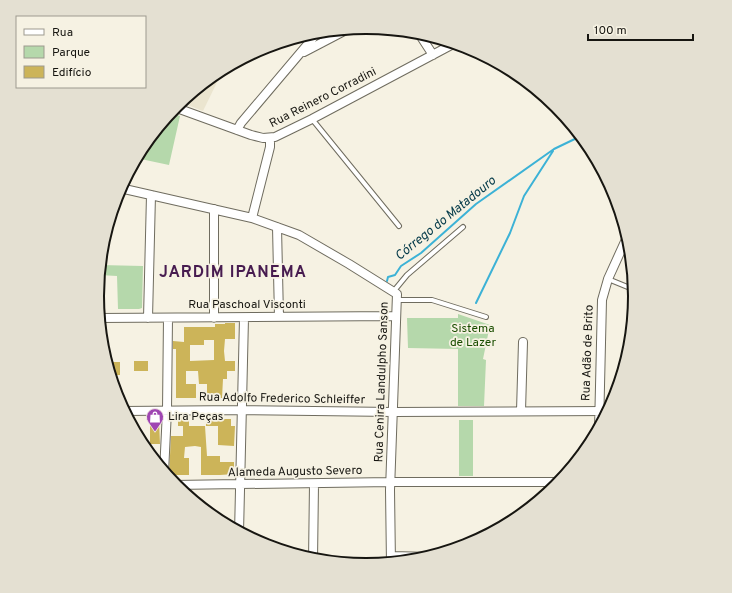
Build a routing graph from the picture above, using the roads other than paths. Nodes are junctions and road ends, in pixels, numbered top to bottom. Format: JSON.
{"nodes":[{"id":1,"x":335,"y":36,"type":"edge"},
{"id":2,"x":311,"y":40,"type":"edge"},
{"id":3,"x":424,"y":41,"type":"edge"},
{"id":4,"x":447,"y":47,"type":"edge"},
{"id":5,"x":299,"y":54,"type":"junction"},
{"id":6,"x":433,"y":55,"type":"junction"},
{"id":7,"x":181,"y":110,"type":"edge"},
{"id":8,"x":312,"y":119,"type":"junction"},
{"id":9,"x":237,"y":130,"type":"junction"},
{"id":10,"x":270,"y":138,"type":"junction"},
{"id":11,"x":126,"y":189,"type":"edge"},
{"id":12,"x":151,"y":195,"type":"junction"},
{"id":13,"x":214,"y":209,"type":"junction"},
{"id":14,"x":252,"y":218,"type":"junction"},
{"id":15,"x":399,"y":226,"type":"dead end"},
{"id":16,"x":277,"y":227,"type":"junction"},
{"id":17,"x":463,"y":227,"type":"dead end"},
{"id":18,"x":623,"y":246,"type":"edge"},
{"id":19,"x":608,"y":279,"type":"junction"},
{"id":20,"x":628,"y":287,"type":"edge"},
{"id":21,"x":395,"y":296,"type":"junction"},
{"id":22,"x":396,"y":316,"type":"junction"},
{"id":23,"x":278,"y":317,"type":"junction"},
{"id":24,"x":486,"y":317,"type":"dead end"},
{"id":25,"x":104,"y":318,"type":"edge"},
{"id":26,"x":148,"y":318,"type":"junction"},
{"id":27,"x":168,"y":318,"type":"junction"},
{"id":28,"x":214,"y":318,"type":"junction"},
{"id":29,"x":244,"y":318,"type":"junction"},
{"id":30,"x":523,"y":342,"type":"dead end"},
{"id":31,"x":167,"y":410,"type":"junction"},
{"id":32,"x":242,"y":410,"type":"junction"},
{"id":33,"x":130,"y":411,"type":"edge"},
{"id":34,"x":521,"y":411,"type":"junction"},
{"id":35,"x":599,"y":411,"type":"junction"},
{"id":36,"x":393,"y":412,"type":"junction"},
{"id":37,"x":599,"y":417,"type":"edge"},
{"id":38,"x":164,"y":464,"type":"edge"},
{"id":39,"x":391,"y":482,"type":"junction"},
{"id":40,"x":552,"y":482,"type":"edge"},
{"id":41,"x":314,"y":484,"type":"junction"},
{"id":42,"x":183,"y":485,"type":"edge"},
{"id":43,"x":240,"y":485,"type":"junction"},
{"id":44,"x":239,"y":526,"type":"edge"},
{"id":45,"x":313,"y":554,"type":"edge"},
{"id":46,"x":391,"y":558,"type":"edge"}],
"edges":[{"from":1,"to":5,"type":"street"},
{"from":2,"to":5,"type":"street"},
{"from":3,"to":6,"type":"street"},
{"from":4,"to":6,"type":"street","name":"Rua Reinero Corradini"},
{"from":5,"to":9,"type":"street"},
{"from":6,"to":8,"type":"street","name":"Rua Reinero Corradini"},
{"from":7,"to":9,"type":"street","name":"Rua Reinero Corradini"},
{"from":8,"to":10,"type":"street","name":"Rua Reinero Corradini"},
{"from":8,"to":15,"type":"lane"},
{"from":9,"to":10,"type":"street","name":"Rua Reinero Corradini"},
{"from":10,"to":14,"type":"street"},
{"from":11,"to":12,"type":"street","name":"Rua Cenira Landulpho Sanson"},
{"from":12,"to":13,"type":"street","name":"Rua Cenira Landulpho Sanson"},
{"from":12,"to":26,"type":"street"},
{"from":13,"to":14,"type":"street","name":"Rua Cenira Landulpho Sanson"},
{"from":13,"to":28,"type":"street"},
{"from":14,"to":16,"type":"street","name":"Rua Cenira Landulpho Sanson"},
{"from":16,"to":21,"type":"street","name":"Rua Cenira Landulpho Sanson"},
{"from":16,"to":23,"type":"street"},
{"from":17,"to":21,"type":"lane"},
{"from":18,"to":19,"type":"street","name":"Rua Adão de Brito"},
{"from":19,"to":20,"type":"lane"},
{"from":19,"to":35,"type":"street","name":"Rua Adão de Brito"},
{"from":21,"to":22,"type":"street","name":"Rua Cenira Landulpho Sanson"},
{"from":21,"to":24,"type":"lane"},
{"from":22,"to":23,"type":"street","name":"Rua Paschoal Visconti"},
{"from":22,"to":36,"type":"street","name":"Rua Cenira Landulpho Sanson"},
{"from":23,"to":29,"type":"street","name":"Rua Paschoal Visconti"},
{"from":25,"to":26,"type":"street","name":"Rua Paschoal Visconti"},
{"from":26,"to":27,"type":"street","name":"Rua Paschoal Visconti"},
{"from":27,"to":28,"type":"street","name":"Rua Paschoal Visconti"},
{"from":27,"to":31,"type":"street"},
{"from":28,"to":29,"type":"street","name":"Rua Paschoal Visconti"},
{"from":29,"to":32,"type":"street"},
{"from":30,"to":34,"type":"street"},
{"from":31,"to":32,"type":"street","name":"Rua Adolfo Frederico Schleiffer"},
{"from":31,"to":33,"type":"street","name":"Rua Adolfo Frederico Schleiffer"},
{"from":31,"to":38,"type":"street"},
{"from":32,"to":36,"type":"street","name":"Rua Adolfo Frederico Schleiffer"},
{"from":32,"to":43,"type":"street"},
{"from":34,"to":35,"type":"street","name":"Rua Adolfo Frederico Schleiffer"},
{"from":34,"to":36,"type":"street","name":"Rua Adolfo Frederico Schleiffer"},
{"from":35,"to":37,"type":"street","name":"Rua Adão de Brito"},
{"from":36,"to":39,"type":"street","name":"Rua Cenira Landulpho Sanson"},
{"from":39,"to":40,"type":"street","name":"Alameda Augusto Severo"},
{"from":39,"to":41,"type":"street","name":"Alameda Augusto Severo"},
{"from":39,"to":46,"type":"street","name":"Rua Cenira Landulpho Sanson"},
{"from":41,"to":43,"type":"street","name":"Alameda Augusto Severo"},
{"from":41,"to":45,"type":"street"},
{"from":42,"to":43,"type":"street","name":"Alameda Augusto Severo"},
{"from":43,"to":44,"type":"street"}]}
